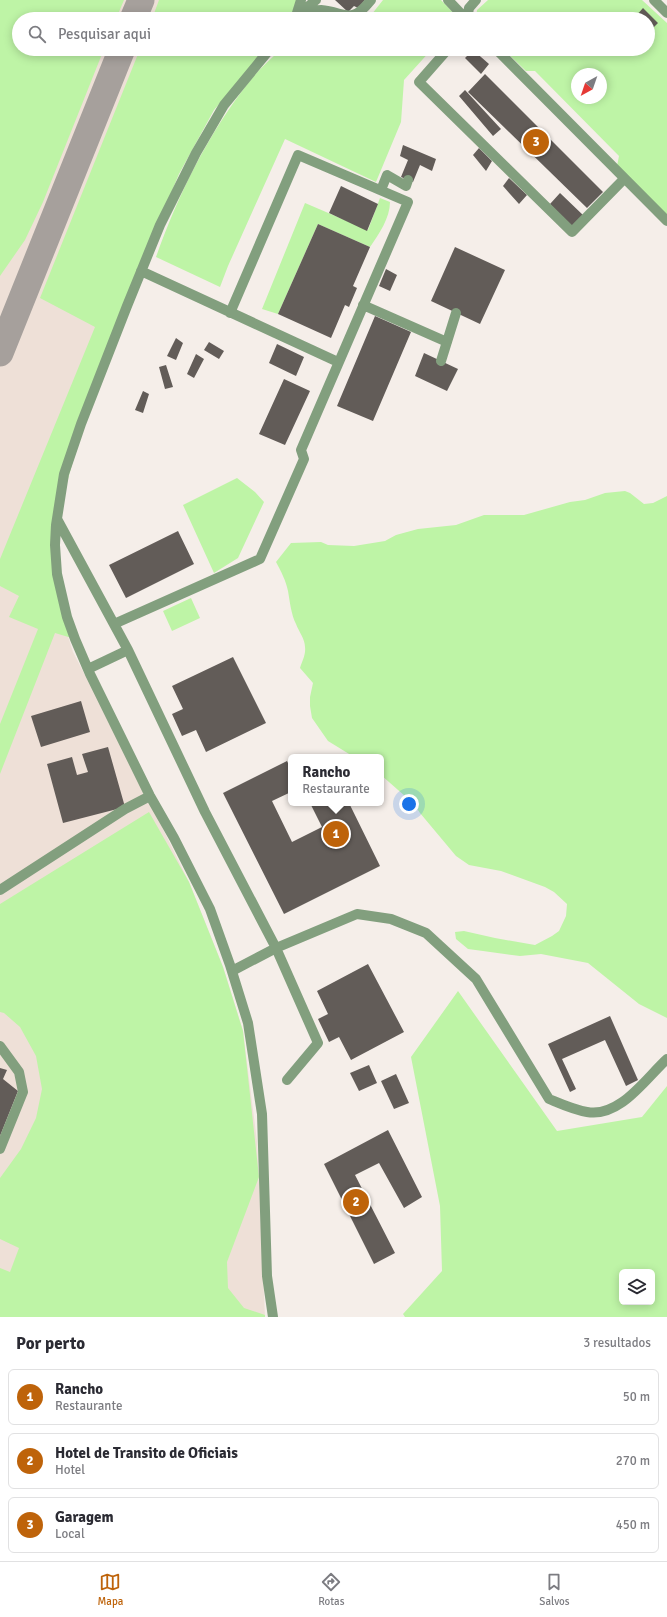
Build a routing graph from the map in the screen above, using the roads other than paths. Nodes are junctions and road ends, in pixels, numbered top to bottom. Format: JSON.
{"nodes":[{"id":1,"x":301,"y":0,"type":"edge"},
{"id":2,"x":307,"y":0,"type":"edge"},
{"id":3,"x":316,"y":0,"type":"edge"},
{"id":4,"x":371,"y":0,"type":"edge"},
{"id":5,"x":448,"y":0,"type":"edge"},
{"id":6,"x":476,"y":0,"type":"edge"},
{"id":7,"x":654,"y":0,"type":"edge"},
{"id":8,"x":297,"y":12,"type":"edge"},
{"id":9,"x":299,"y":12,"type":"edge"},
{"id":10,"x":302,"y":12,"type":"edge"},
{"id":11,"x":314,"y":12,"type":"edge"},
{"id":12,"x":328,"y":12,"type":"edge"},
{"id":13,"x":359,"y":12,"type":"edge"},
{"id":14,"x":459,"y":12,"type":"edge"},
{"id":15,"x":468,"y":12,"type":"edge"},
{"id":16,"x":667,"y":13,"type":"edge"},
{"id":17,"x":264,"y":56,"type":"edge"},
{"id":18,"x":442,"y":56,"type":"edge"},
{"id":19,"x":503,"y":56,"type":"edge"},
{"id":20,"x":624,"y":178,"type":"junction"},
{"id":21,"x":408,"y":180,"type":"dead end"},
{"id":22,"x":381,"y":190,"type":"junction"},
{"id":23,"x":667,"y":221,"type":"edge"},
{"id":24,"x":141,"y":271,"type":"junction"},
{"id":25,"x":363,"y":305,"type":"junction"},
{"id":26,"x":230,"y":313,"type":"junction"},
{"id":27,"x":456,"y":313,"type":"dead end"},
{"id":28,"x":447,"y":342,"type":"junction"},
{"id":29,"x":441,"y":361,"type":"dead end"},
{"id":30,"x":338,"y":362,"type":"junction"},
{"id":31,"x":57,"y":519,"type":"junction"},
{"id":32,"x":114,"y":624,"type":"junction"},
{"id":33,"x":128,"y":650,"type":"junction"},
{"id":34,"x":88,"y":669,"type":"junction"},
{"id":35,"x":150,"y":796,"type":"junction"},
{"id":36,"x":0,"y":890,"type":"edge"},
{"id":37,"x":276,"y":948,"type":"junction"},
{"id":38,"x":232,"y":971,"type":"junction"},
{"id":39,"x":0,"y":1046,"type":"edge"},
{"id":40,"x":667,"y":1059,"type":"edge"},
{"id":41,"x":287,"y":1080,"type":"dead end"},
{"id":42,"x":0,"y":1149,"type":"edge"},
{"id":43,"x":273,"y":1317,"type":"edge"}],
"edges":[{"from":1,"to":8,"type":"lane"},
{"from":2,"to":9,"type":"lane"},
{"from":3,"to":10,"type":"lane"},
{"from":4,"to":13,"type":"lane"},
{"from":5,"to":14,"type":"lane"},
{"from":6,"to":15,"type":"lane"},
{"from":7,"to":16,"type":"lane"},
{"from":11,"to":12,"type":"lane"},
{"from":17,"to":24,"type":"lane"},
{"from":18,"to":20,"type":"lane"},
{"from":19,"to":20,"type":"lane"},
{"from":20,"to":23,"type":"lane"},
{"from":21,"to":22,"type":"lane"},
{"from":22,"to":25,"type":"lane"},
{"from":22,"to":26,"type":"lane"},
{"from":24,"to":26,"type":"lane"},
{"from":24,"to":31,"type":"lane"},
{"from":25,"to":28,"type":"lane"},
{"from":25,"to":30,"type":"lane"},
{"from":26,"to":30,"type":"lane"},
{"from":27,"to":28,"type":"lane"},
{"from":28,"to":29,"type":"lane"},
{"from":30,"to":32,"type":"lane"},
{"from":31,"to":32,"type":"lane"},
{"from":31,"to":34,"type":"lane"},
{"from":32,"to":33,"type":"lane"},
{"from":33,"to":34,"type":"lane"},
{"from":33,"to":37,"type":"lane"},
{"from":34,"to":35,"type":"lane"},
{"from":35,"to":36,"type":"lane"},
{"from":35,"to":38,"type":"lane"},
{"from":37,"to":38,"type":"lane"},
{"from":37,"to":40,"type":"lane"},
{"from":37,"to":41,"type":"lane"},
{"from":38,"to":43,"type":"lane"},
{"from":39,"to":42,"type":"lane"}]}
